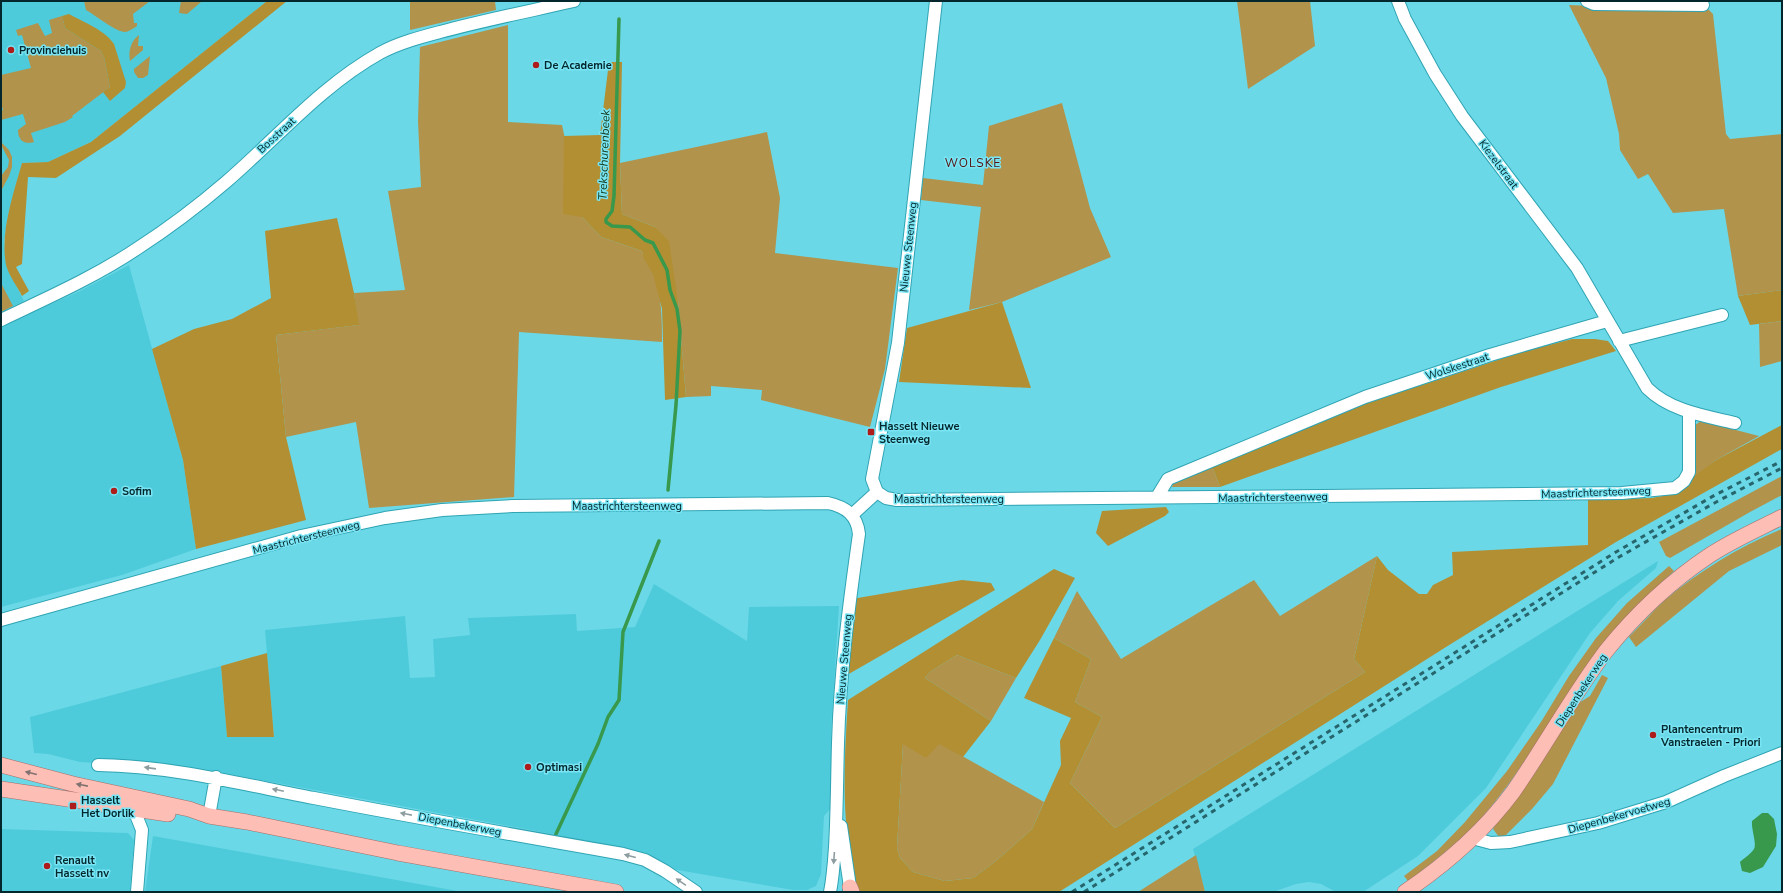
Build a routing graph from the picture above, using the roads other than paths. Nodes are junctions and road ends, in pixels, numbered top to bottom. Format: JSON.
{"nodes":[{"id":1,"x":574,"y":1,"type":"edge"},
{"id":2,"x":936,"y":1,"type":"edge"},
{"id":3,"x":1398,"y":1,"type":"edge"},
{"id":4,"x":1587,"y":1,"type":"edge"},
{"id":5,"x":1703,"y":5,"type":"dead end"},
{"id":6,"x":1722,"y":315,"type":"dead end"},
{"id":7,"x":1,"y":320,"type":"edge"},
{"id":8,"x":1607,"y":321,"type":"junction"},
{"id":9,"x":1619,"y":342,"type":"junction"},
{"id":10,"x":1689,"y":412,"type":"junction"},
{"id":11,"x":1735,"y":423,"type":"dead end"},
{"id":12,"x":877,"y":492,"type":"junction"},
{"id":13,"x":1157,"y":497,"type":"junction"},
{"id":14,"x":853,"y":514,"type":"junction"},
{"id":15,"x":1782,"y":517,"type":"edge"},
{"id":16,"x":1,"y":620,"type":"edge"},
{"id":17,"x":1782,"y":753,"type":"edge"},
{"id":18,"x":2,"y":765,"type":"edge"},
{"id":19,"x":98,"y":765,"type":"dead end"},
{"id":20,"x":216,"y":778,"type":"junction"},
{"id":21,"x":1,"y":789,"type":"edge"},
{"id":22,"x":838,"y":805,"type":"junction"},
{"id":23,"x":126,"y":808,"type":"junction"},
{"id":24,"x":209,"y":816,"type":"junction"},
{"id":25,"x":1472,"y":838,"type":"junction"},
{"id":26,"x":850,"y":890,"type":"edge"},
{"id":27,"x":137,"y":892,"type":"edge"},
{"id":28,"x":616,"y":892,"type":"edge"},
{"id":29,"x":696,"y":892,"type":"edge"},
{"id":30,"x":830,"y":892,"type":"edge"},
{"id":31,"x":1404,"y":892,"type":"edge"}],
"edges":[{"from":1,"to":7,"type":"street","name":"Bosstraat"},
{"from":2,"to":12,"type":"street","name":"Nieuwe Steenweg"},
{"from":3,"to":8,"type":"street","name":"Kiezelstraat"},
{"from":4,"to":5,"type":"street"},
{"from":6,"to":9,"type":"street"},
{"from":8,"to":9,"type":"street"},
{"from":8,"to":13,"type":"street","name":"Wolskestraat"},
{"from":9,"to":10,"type":"street"},
{"from":10,"to":11,"type":"street"},
{"from":10,"to":13,"type":"street","name":"Maastrichtersteenweg"},
{"from":12,"to":13,"type":"street","name":"Maastrichtersteenweg"},
{"from":12,"to":14,"type":"street"},
{"from":14,"to":16,"type":"street","name":"Maastrichtersteenweg"},
{"from":14,"to":22,"type":"street","name":"Nieuwe Steenweg"},
{"from":15,"to":25,"type":"main road","name":"Diepenbekerweg"},
{"from":17,"to":25,"type":"street","name":"Diepenbekervoetweg"},
{"from":24,"to":18,"type":"main road","one_way":true},
{"from":20,"to":19,"type":"street","name":"Diepenbekerweg","one_way":true},
{"from":20,"to":24,"type":"street"},
{"from":29,"to":20,"type":"street","name":"Diepenbekerweg","one_way":true},
{"from":21,"to":23,"type":"main road"},
{"from":22,"to":26,"type":"street","name":"Nieuwe Steenweg"},
{"from":22,"to":30,"type":"street","name":"Nieuwe Steenweg","one_way":true},
{"from":23,"to":24,"type":"main road"},
{"from":23,"to":27,"type":"street"},
{"from":24,"to":28,"type":"main road"},
{"from":25,"to":31,"type":"main road","name":"Diepenbekerweg"}]}
